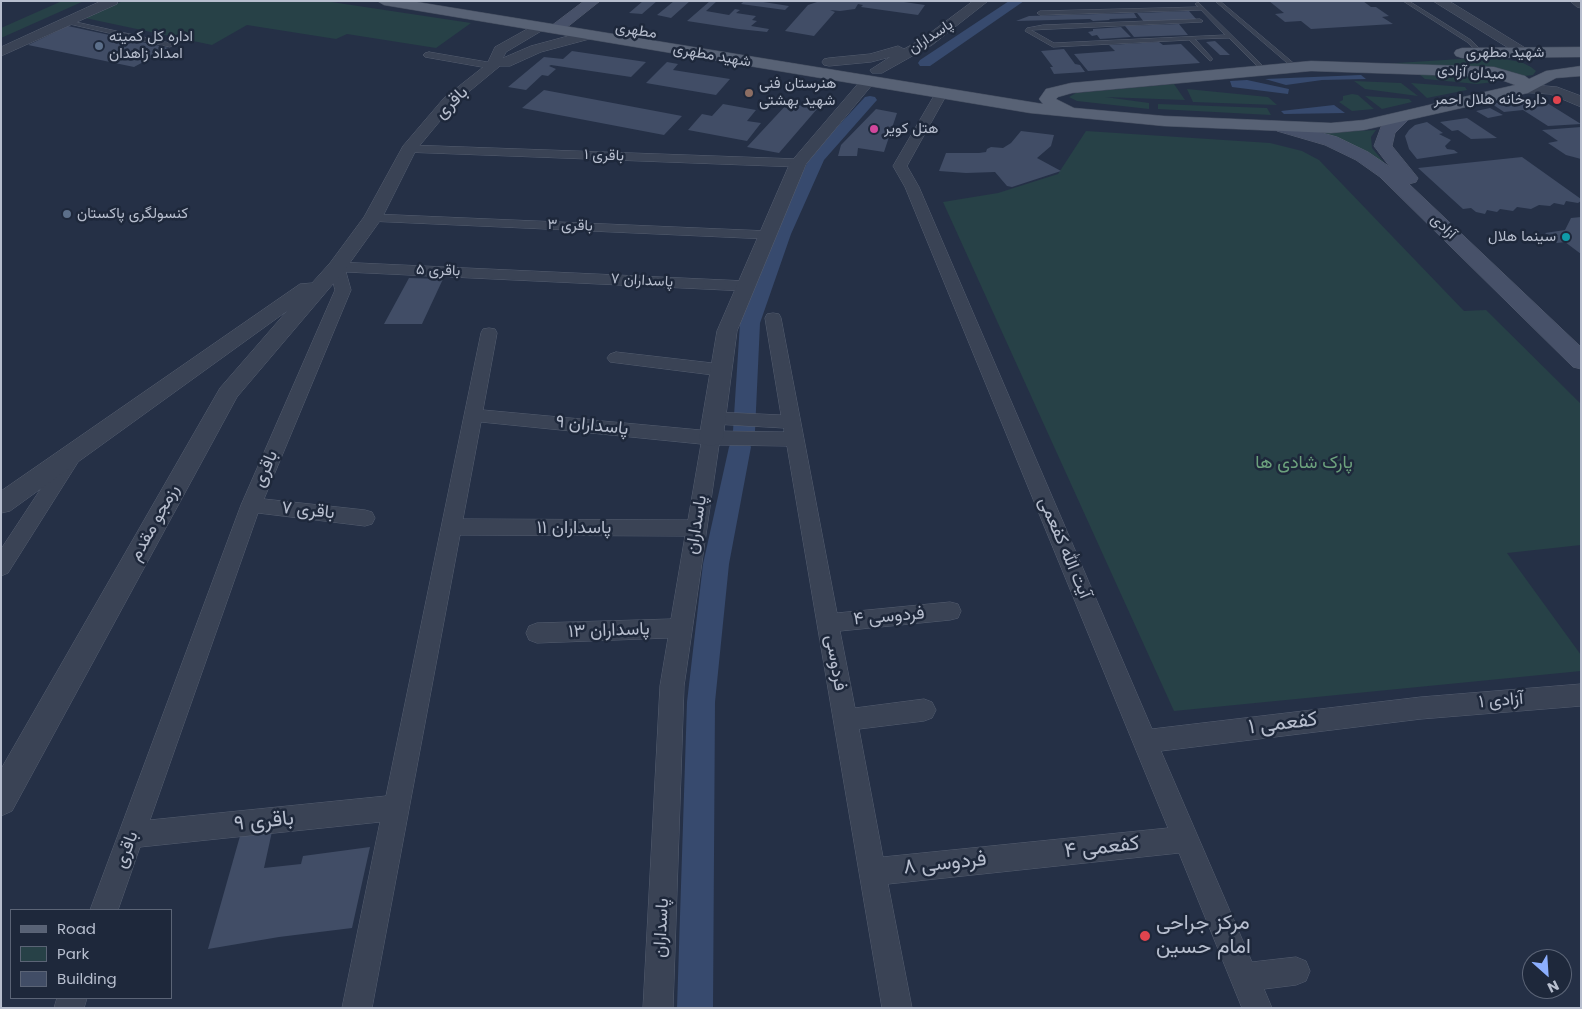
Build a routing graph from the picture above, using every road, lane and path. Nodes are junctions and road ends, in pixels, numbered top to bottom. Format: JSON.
{"nodes":[{"id":1,"x":112,"y":1,"type":"edge"},
{"id":2,"x":384,"y":1,"type":"edge"},
{"id":3,"x":454,"y":1,"type":"edge"},
{"id":4,"x":593,"y":1,"type":"edge"},
{"id":5,"x":982,"y":1,"type":"edge"},
{"id":6,"x":1195,"y":1,"type":"edge"},
{"id":7,"x":1217,"y":1,"type":"edge"},
{"id":8,"x":1405,"y":1,"type":"edge"},
{"id":9,"x":1439,"y":1,"type":"edge"},
{"id":10,"x":1575,"y":1,"type":"edge"},
{"id":11,"x":1581,"y":5,"type":"edge"},
{"id":12,"x":1202,"y":8,"type":"junction"},
{"id":13,"x":1040,"y":13,"type":"dead end"},
{"id":14,"x":570,"y":19,"type":"junction"},
{"id":15,"x":542,"y":21,"type":"junction"},
{"id":16,"x":1200,"y":21,"type":"dead end"},
{"id":17,"x":67,"y":22,"type":"junction"},
{"id":18,"x":556,"y":29,"type":"junction"},
{"id":19,"x":588,"y":35,"type":"junction"},
{"id":20,"x":1230,"y":36,"type":"junction"},
{"id":21,"x":1191,"y":39,"type":"junction"},
{"id":22,"x":926,"y":42,"type":"junction"},
{"id":23,"x":170,"y":45,"type":"dead end"},
{"id":24,"x":1581,"y":46,"type":"edge"},
{"id":25,"x":1,"y":52,"type":"edge"},
{"id":26,"x":1581,"y":52,"type":"edge"},
{"id":27,"x":1481,"y":53,"type":"junction"},
{"id":28,"x":1559,"y":53,"type":"junction"},
{"id":29,"x":1528,"y":54,"type":"junction"},
{"id":30,"x":429,"y":55,"type":"dead end"},
{"id":31,"x":1210,"y":59,"type":"dead end"},
{"id":32,"x":829,"y":62,"type":"junction"},
{"id":33,"x":1303,"y":66,"type":"junction"},
{"id":34,"x":491,"y":68,"type":"junction"},
{"id":35,"x":1263,"y":68,"type":"junction"},
{"id":36,"x":1581,"y":72,"type":"edge"},
{"id":37,"x":1552,"y":74,"type":"junction"},
{"id":38,"x":872,"y":76,"type":"junction"},
{"id":39,"x":1002,"y":87,"type":"dead end"},
{"id":40,"x":1071,"y":88,"type":"junction"},
{"id":41,"x":1037,"y":89,"type":"dead end"},
{"id":42,"x":1522,"y":89,"type":"junction"},
{"id":43,"x":1581,"y":90,"type":"edge"},
{"id":44,"x":941,"y":94,"type":"junction"},
{"id":45,"x":1581,"y":102,"type":"edge"},
{"id":46,"x":1071,"y":113,"type":"junction"},
{"id":47,"x":1401,"y":118,"type":"junction"},
{"id":48,"x":1283,"y":127,"type":"junction"},
{"id":49,"x":409,"y":149,"type":"junction"},
{"id":50,"x":798,"y":163,"type":"junction"},
{"id":51,"x":373,"y":218,"type":"junction"},
{"id":52,"x":768,"y":235,"type":"junction"},
{"id":53,"x":337,"y":267,"type":"junction"},
{"id":54,"x":539,"y":275,"type":"joint"},
{"id":55,"x":746,"y":286,"type":"junction"},
{"id":56,"x":773,"y":318,"type":"dead end"},
{"id":57,"x":489,"y":333,"type":"dead end"},
{"id":58,"x":1581,"y":336,"type":"edge"},
{"id":59,"x":616,"y":358,"type":"dead end"},
{"id":60,"x":1581,"y":361,"type":"edge"},
{"id":61,"x":721,"y":370,"type":"junction"},
{"id":62,"x":472,"y":415,"type":"junction"},
{"id":63,"x":713,"y":425,"type":"junction"},
{"id":64,"x":792,"y":428,"type":"junction"},
{"id":65,"x":77,"y":449,"type":"junction"},
{"id":66,"x":1,"y":504,"type":"edge"},
{"id":67,"x":252,"y":505,"type":"junction"},
{"id":68,"x":365,"y":518,"type":"dead end"},
{"id":69,"x":451,"y":527,"type":"junction"},
{"id":70,"x":697,"y":528,"type":"junction"},
{"id":71,"x":1,"y":567,"type":"edge"},
{"id":72,"x":950,"y":611,"type":"dead end"},
{"id":73,"x":828,"y":622,"type":"junction"},
{"id":74,"x":681,"y":628,"type":"junction"},
{"id":75,"x":537,"y":633,"type":"dead end"},
{"id":76,"x":1581,"y":694,"type":"edge"},
{"id":77,"x":1421,"y":708,"type":"joint"},
{"id":78,"x":924,"y":710,"type":"dead end"},
{"id":79,"x":845,"y":720,"type":"junction"},
{"id":80,"x":1145,"y":741,"type":"junction"},
{"id":81,"x":1,"y":800,"type":"edge"},
{"id":82,"x":396,"y":808,"type":"junction"},
{"id":83,"x":132,"y":835,"type":"junction"},
{"id":84,"x":1186,"y":839,"type":"junction"},
{"id":85,"x":1017,"y":856,"type":"joint"},
{"id":86,"x":872,"y":872,"type":"junction"},
{"id":87,"x":104,"y":909,"type":"edge"},
{"id":88,"x":1296,"y":971,"type":"dead end"},
{"id":89,"x":1244,"y":977,"type":"junction"},
{"id":90,"x":357,"y":1008,"type":"edge"},
{"id":91,"x":658,"y":1008,"type":"edge"},
{"id":92,"x":896,"y":1008,"type":"edge"},
{"id":93,"x":1257,"y":1008,"type":"edge"}],
"edges":[{"from":1,"to":17,"type":"street"},
{"from":2,"to":15,"type":"main road","name":"شهید مطهری"},
{"from":3,"to":15,"type":"main road","name":"مطهری"},
{"from":4,"to":14,"type":"main road"},
{"from":5,"to":22,"type":"street","name":"پاسداران"},
{"from":6,"to":12,"type":"lane"},
{"from":7,"to":33,"type":"lane"},
{"from":8,"to":27,"type":"lane"},
{"from":9,"to":29,"type":"street"},
{"from":10,"to":11,"type":"street"},
{"from":12,"to":13,"type":"lane"},
{"from":12,"to":20,"type":"lane"},
{"from":14,"to":15,"type":"main road","name":"مطهری"},
{"from":14,"to":18,"type":"main road"},
{"from":14,"to":32,"type":"main road","name":"مطهری"},
{"from":15,"to":18,"type":"main road","name":"شهید مطهری"},
{"from":15,"to":34,"type":"street"},
{"from":16,"to":21,"type":"lane"},
{"from":17,"to":23,"type":"lane"},
{"from":17,"to":25,"type":"street"},
{"from":18,"to":19,"type":"main road","name":"شهید مطهری"},
{"from":18,"to":34,"type":"street","name":"باقری"},
{"from":19,"to":34,"type":"street"},
{"from":19,"to":38,"type":"main road","name":"شهید مطهری"},
{"from":20,"to":21,"type":"lane"},
{"from":20,"to":35,"type":"lane"},
{"from":21,"to":31,"type":"lane"},
{"from":22,"to":32,"type":"street"},
{"from":22,"to":38,"type":"street","name":"پاسداران"},
{"from":24,"to":28,"type":"main road"},
{"from":26,"to":28,"type":"main road","name":"شهید مطهری"},
{"from":27,"to":29,"type":"main road","name":"شهید مطهری"},
{"from":27,"to":33,"type":"main road","name":"شهید مطهری"},
{"from":28,"to":29,"type":"main road","name":"شهید مطهری"},
{"from":29,"to":37,"type":"main road"},
{"from":30,"to":34,"type":"street"},
{"from":32,"to":38,"type":"main road","name":"مطهری"},
{"from":33,"to":35,"type":"main road","name":"میدان آزادی"},
{"from":33,"to":42,"type":"main road","name":"میدان آزادی"},
{"from":34,"to":49,"type":"street","name":"باقری"},
{"from":35,"to":40,"type":"main road","name":"میدان آزادی"},
{"from":36,"to":37,"type":"main road","name":"شهید مطهری"},
{"from":36,"to":43,"type":"street"},
{"from":37,"to":42,"type":"main road","name":"شهید مطهری"},
{"from":38,"to":39,"type":"main road","name":"شهید مطهری"},
{"from":38,"to":44,"type":"main road","name":"شهید مطهری"},
{"from":38,"to":50,"type":"street","name":"پاسداران"},
{"from":40,"to":41,"type":"main road"},
{"from":40,"to":46,"type":"main road","name":"میدان آزادی"},
{"from":42,"to":45,"type":"street"},
{"from":42,"to":47,"type":"main road","name":"میدان آزادی"},
{"from":44,"to":46,"type":"main road","name":"شهید مطهری"},
{"from":44,"to":80,"type":"street","name":"آیت الله کفعمی"},
{"from":46,"to":48,"type":"main road","name":"میدان آزادی"},
{"from":47,"to":48,"type":"main road","name":"میدان آزادی"},
{"from":47,"to":58,"type":"main road","name":"آزادی"},
{"from":48,"to":60,"type":"main road","name":"آزادی"},
{"from":49,"to":50,"type":"street","name":"باقری ۱"},
{"from":49,"to":51,"type":"street","name":"باقری"},
{"from":50,"to":52,"type":"street","name":"پاسداران"},
{"from":51,"to":52,"type":"street","name":"باقری ۳"},
{"from":51,"to":53,"type":"street","name":"باقری"},
{"from":52,"to":55,"type":"street","name":"پاسداران"},
{"from":53,"to":54,"type":"street","name":"باقری ۵"},
{"from":53,"to":65,"type":"street"},
{"from":53,"to":67,"type":"street","name":"باقری"},
{"from":53,"to":81,"type":"street","name":"رزمجو مقدم"},
{"from":54,"to":55,"type":"street","name":"پاسداران ۷"},
{"from":55,"to":61,"type":"street","name":"پاسداران"},
{"from":56,"to":64,"type":"street","name":"فردوسی"},
{"from":57,"to":62,"type":"street"},
{"from":59,"to":61,"type":"street"},
{"from":61,"to":63,"type":"street","name":"پاسداران"},
{"from":62,"to":63,"type":"street","name":"پاسداران ۹"},
{"from":62,"to":69,"type":"street"},
{"from":63,"to":64,"type":"street","name":"پاسداران ۹"},
{"from":63,"to":70,"type":"street","name":"پاسداران"},
{"from":64,"to":73,"type":"street","name":"فردوسی"},
{"from":65,"to":66,"type":"street"},
{"from":65,"to":71,"type":"street"},
{"from":67,"to":68,"type":"street","name":"باقری ۷"},
{"from":67,"to":83,"type":"street","name":"باقری"},
{"from":69,"to":70,"type":"street","name":"پاسداران ۱۱"},
{"from":69,"to":82,"type":"street"},
{"from":70,"to":74,"type":"street","name":"پاسداران"},
{"from":72,"to":73,"type":"street","name":"فردوسی ۴"},
{"from":73,"to":79,"type":"street","name":"فردوسی"},
{"from":74,"to":75,"type":"street","name":"پاسداران ۱۳"},
{"from":74,"to":91,"type":"street","name":"پاسداران"},
{"from":76,"to":77,"type":"street","name":"آزادی ۱"},
{"from":77,"to":80,"type":"street","name":"کفعمی ۱"},
{"from":78,"to":79,"type":"street"},
{"from":79,"to":86,"type":"street","name":"فردوسی"},
{"from":80,"to":84,"type":"street","name":"آیت الله کفعمی"},
{"from":82,"to":83,"type":"street","name":"باقری ۹"},
{"from":82,"to":90,"type":"street"},
{"from":83,"to":87,"type":"street","name":"باقری"},
{"from":84,"to":85,"type":"street","name":"کفعمی ۴"},
{"from":84,"to":89,"type":"street","name":"آیت الله کفعمی"},
{"from":85,"to":86,"type":"street","name":"فردوسی ۸"},
{"from":86,"to":92,"type":"street","name":"فردوسی"},
{"from":88,"to":89,"type":"street"},
{"from":89,"to":93,"type":"street","name":"آیت الله کفعمی"}]}
